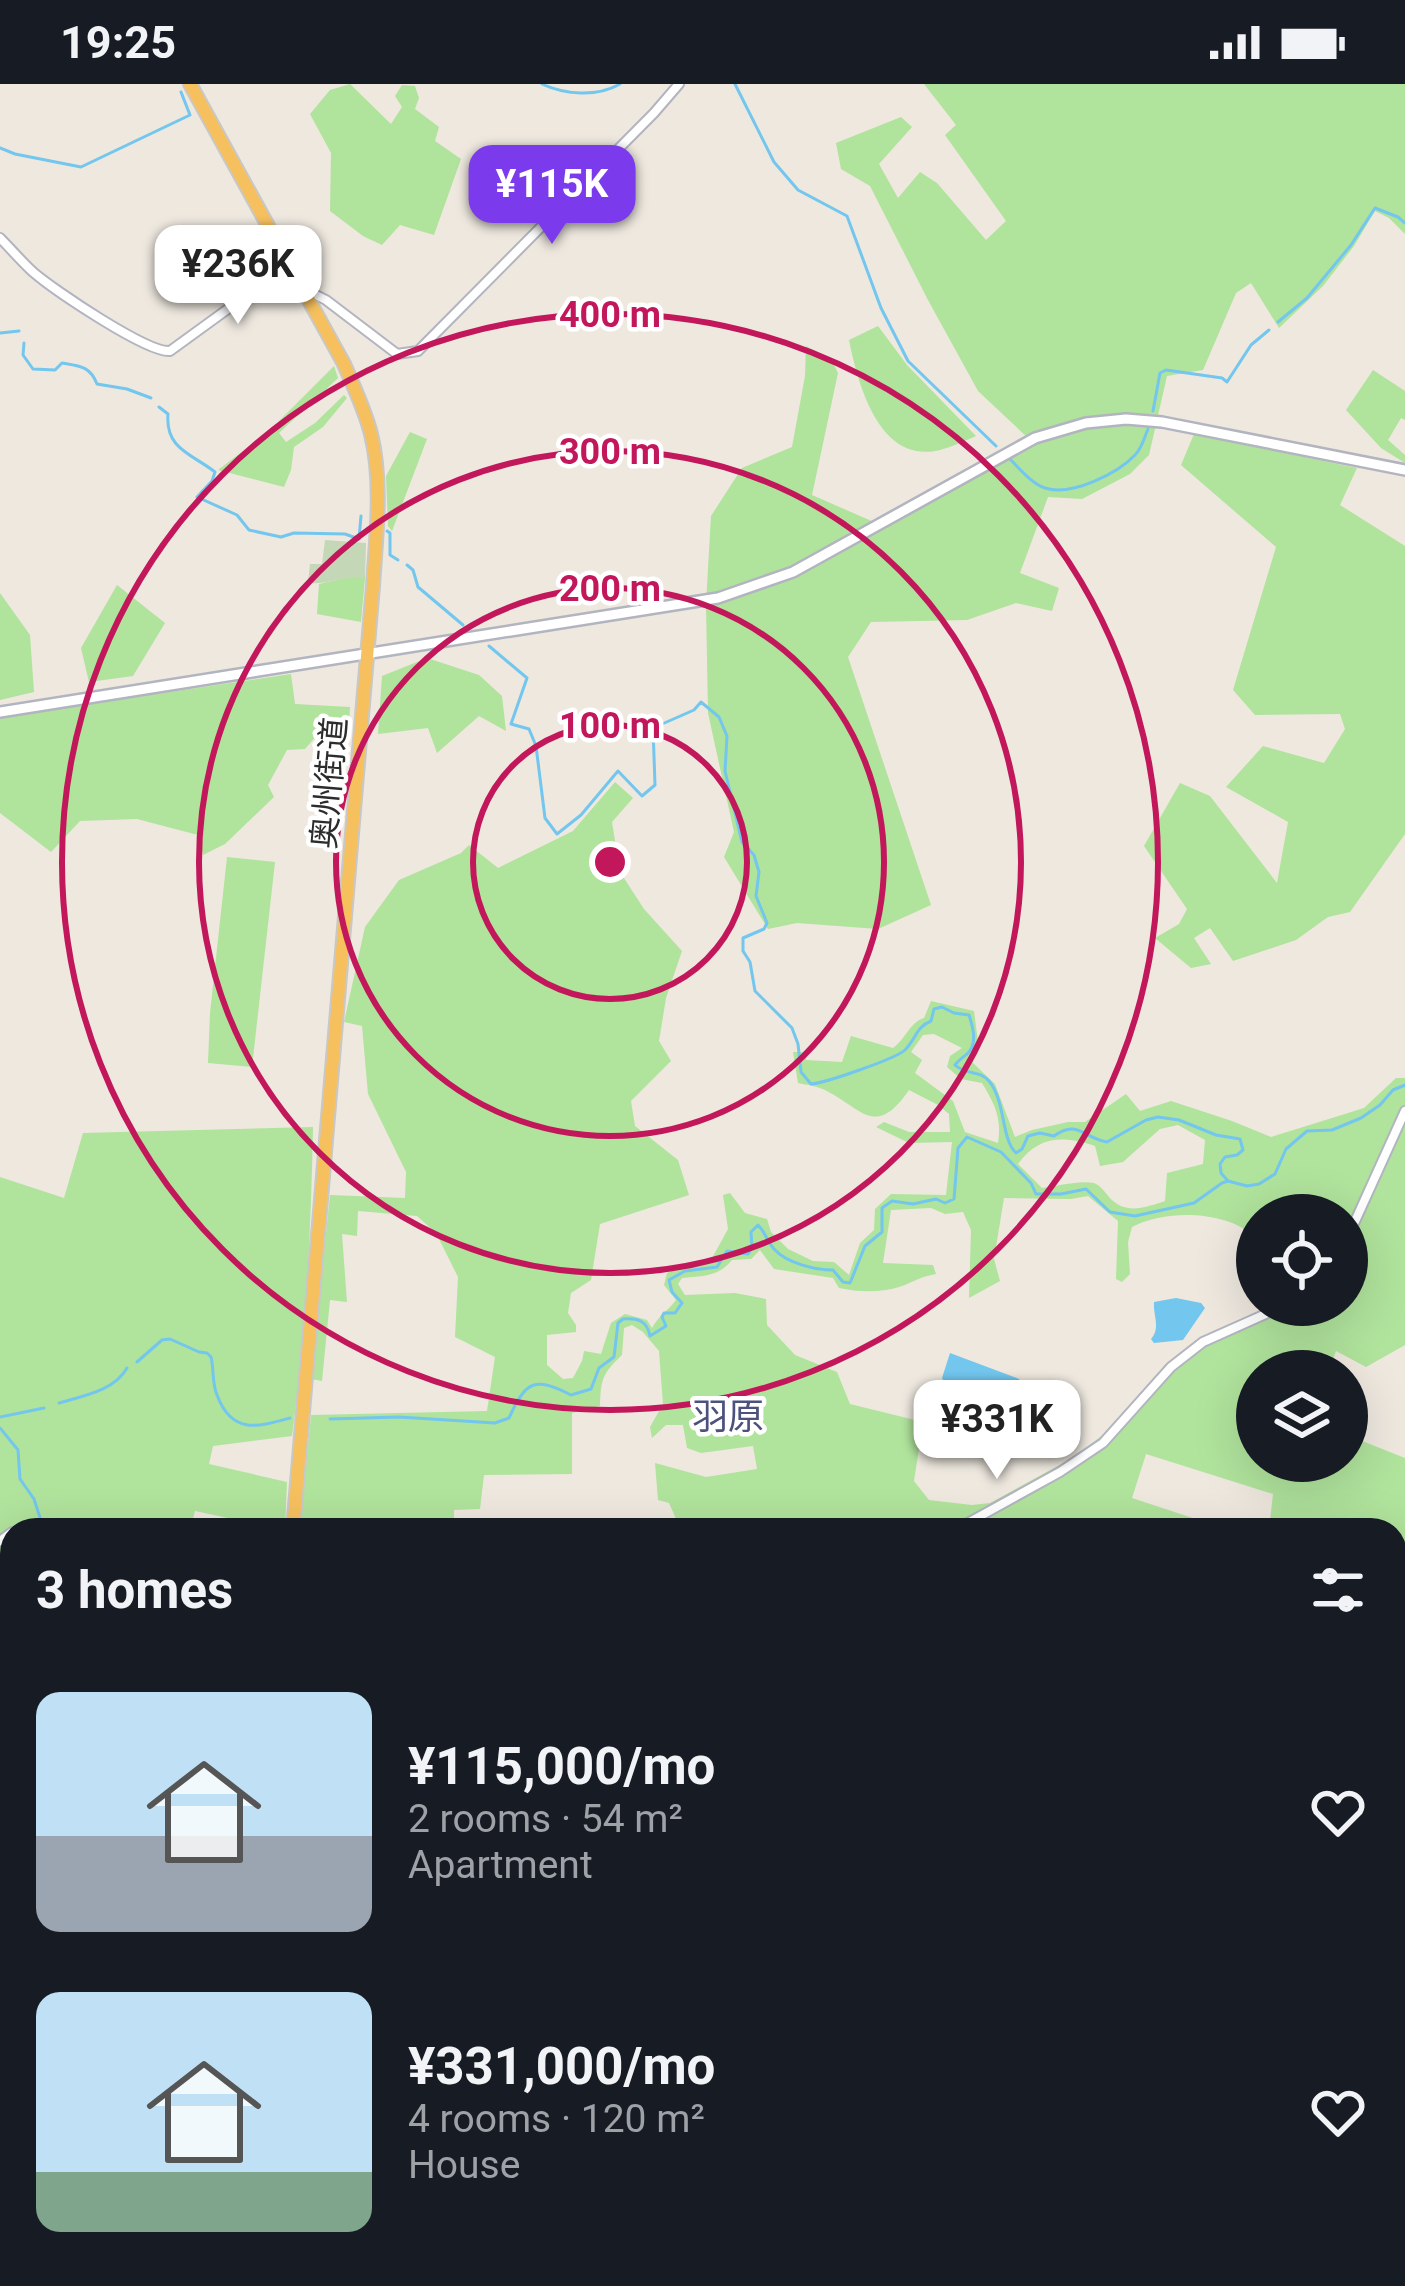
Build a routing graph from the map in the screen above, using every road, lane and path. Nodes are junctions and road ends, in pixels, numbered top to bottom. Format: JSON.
{"nodes":[{"id":1,"x":190,"y":84,"type":"edge"},
{"id":2,"x":679,"y":84,"type":"edge"},
{"id":3,"x":0,"y":238,"type":"edge"},
{"id":4,"x":292,"y":267,"type":"junction"},
{"id":5,"x":304,"y":289,"type":"junction"},
{"id":6,"x":1405,"y":470,"type":"edge"},
{"id":7,"x":368,"y":652,"type":"junction"},
{"id":8,"x":0,"y":712,"type":"edge"},
{"id":9,"x":1405,"y":1111,"type":"edge"},
{"id":10,"x":1367,"y":1194,"type":"edge"},
{"id":11,"x":1239,"y":1326,"type":"edge"},
{"id":12,"x":294,"y":1518,"type":"edge"},
{"id":13,"x":977,"y":1518,"type":"edge"}],
"edges":[{"from":1,"to":4,"type":"highway","name":"奥州街道"},
{"from":2,"to":5,"type":"street"},
{"from":3,"to":4,"type":"street"},
{"from":4,"to":5,"type":"highway","name":"奥州街道"},
{"from":5,"to":7,"type":"highway","name":"奥州街道"},
{"from":6,"to":7,"type":"street"},
{"from":7,"to":8,"type":"street"},
{"from":7,"to":12,"type":"highway","name":"奥州街道"},
{"from":9,"to":10,"type":"street"},
{"from":11,"to":13,"type":"street"}]}
